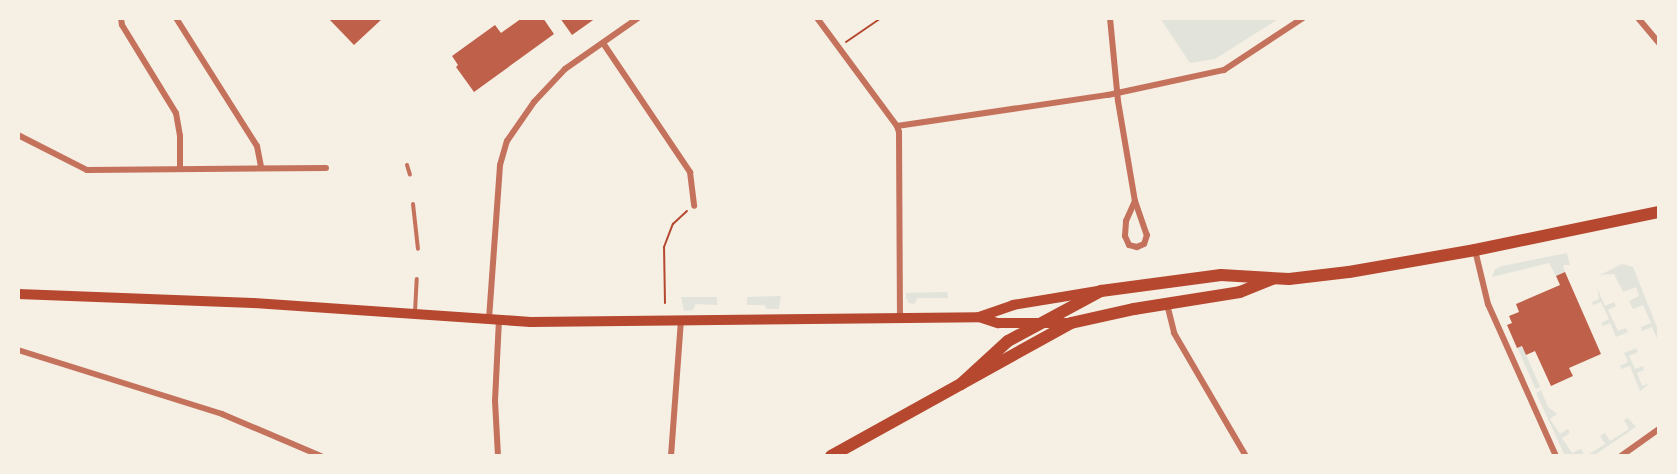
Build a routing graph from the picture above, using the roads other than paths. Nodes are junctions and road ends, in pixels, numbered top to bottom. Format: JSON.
{"nodes":[{"id":1,"x":121,"y":18,"type":"edge"},
{"id":2,"x":176,"y":18,"type":"edge"},
{"id":3,"x":638,"y":18,"type":"edge"},
{"id":4,"x":817,"y":18,"type":"edge"},
{"id":5,"x":1110,"y":18,"type":"edge"},
{"id":6,"x":1303,"y":18,"type":"edge"},
{"id":7,"x":1638,"y":18,"type":"edge"},
{"id":8,"x":603,"y":43,"type":"junction"},
{"id":9,"x":1659,"y":43,"type":"edge"},
{"id":10,"x":1117,"y":91,"type":"junction"},
{"id":11,"x":897,"y":126,"type":"junction"},
{"id":12,"x":18,"y":135,"type":"edge"},
{"id":13,"x":407,"y":165,"type":"dead end"},
{"id":14,"x":261,"y":167,"type":"junction"},
{"id":15,"x":180,"y":168,"type":"junction"},
{"id":16,"x":326,"y":168,"type":"dead end"},
{"id":17,"x":410,"y":175,"type":"dead end"},
{"id":18,"x":1135,"y":201,"type":"junction"},
{"id":19,"x":413,"y":204,"type":"dead end"},
{"id":20,"x":694,"y":206,"type":"road end"},
{"id":21,"x":1659,"y":212,"type":"edge"},
{"id":22,"x":418,"y":249,"type":"dead end"},
{"id":23,"x":1475,"y":250,"type":"junction"},
{"id":24,"x":417,"y":279,"type":"dead end"},
{"id":25,"x":1274,"y":279,"type":"junction"},
{"id":26,"x":1101,"y":291,"type":"junction"},
{"id":27,"x":18,"y":294,"type":"edge"},
{"id":28,"x":1167,"y":304,"type":"junction"},
{"id":29,"x":415,"y":312,"type":"junction"},
{"id":30,"x":979,"y":317,"type":"junction"},
{"id":31,"x":494,"y":319,"type":"junction"},
{"id":32,"x":900,"y":320,"type":"junction"},
{"id":33,"x":681,"y":321,"type":"junction"},
{"id":34,"x":1039,"y":322,"type":"junction"},
{"id":35,"x":1071,"y":323,"type":"junction"},
{"id":36,"x":18,"y":350,"type":"edge"},
{"id":37,"x":961,"y":384,"type":"junction"},
{"id":38,"x":1659,"y":429,"type":"edge"},
{"id":39,"x":321,"y":456,"type":"edge"},
{"id":40,"x":498,"y":456,"type":"edge"},
{"id":41,"x":671,"y":456,"type":"edge"},
{"id":42,"x":831,"y":456,"type":"edge"},
{"id":43,"x":1246,"y":456,"type":"edge"},
{"id":44,"x":1556,"y":456,"type":"edge"},
{"id":45,"x":1622,"y":456,"type":"edge"}],
"edges":[{"from":1,"to":15,"type":"street"},
{"from":2,"to":14,"type":"street"},
{"from":3,"to":8,"type":"street"},
{"from":4,"to":11,"type":"street"},
{"from":5,"to":10,"type":"street"},
{"from":6,"to":10,"type":"street"},
{"from":7,"to":9,"type":"street"},
{"from":8,"to":20,"type":"street"},
{"from":8,"to":31,"type":"street"},
{"from":10,"to":11,"type":"street"},
{"from":10,"to":18,"type":"street"},
{"from":11,"to":32,"type":"street"},
{"from":12,"to":15,"type":"street"},
{"from":13,"to":17,"type":"lane"},
{"from":14,"to":15,"type":"street"},
{"from":14,"to":16,"type":"street"},
{"from":18,"to":18,"type":"street"},
{"from":19,"to":22,"type":"lane"},
{"from":21,"to":23,"type":"main road"},
{"from":23,"to":25,"type":"main road"},
{"from":23,"to":44,"type":"street"},
{"from":24,"to":29,"type":"lane"},
{"from":25,"to":26,"type":"main road"},
{"from":25,"to":28,"type":"main road"},
{"from":26,"to":30,"type":"main road"},
{"from":26,"to":34,"type":"main road"},
{"from":27,"to":29,"type":"main road"},
{"from":28,"to":35,"type":"main road"},
{"from":28,"to":43,"type":"street"},
{"from":29,"to":31,"type":"main road"},
{"from":30,"to":32,"type":"main road"},
{"from":30,"to":34,"type":"main road"},
{"from":31,"to":33,"type":"main road"},
{"from":31,"to":40,"type":"street"},
{"from":32,"to":33,"type":"main road"},
{"from":33,"to":41,"type":"street"},
{"from":34,"to":35,"type":"main road"},
{"from":34,"to":37,"type":"main road"},
{"from":35,"to":37,"type":"main road"},
{"from":36,"to":39,"type":"street"},
{"from":37,"to":42,"type":"main road"},
{"from":38,"to":45,"type":"street"}]}
